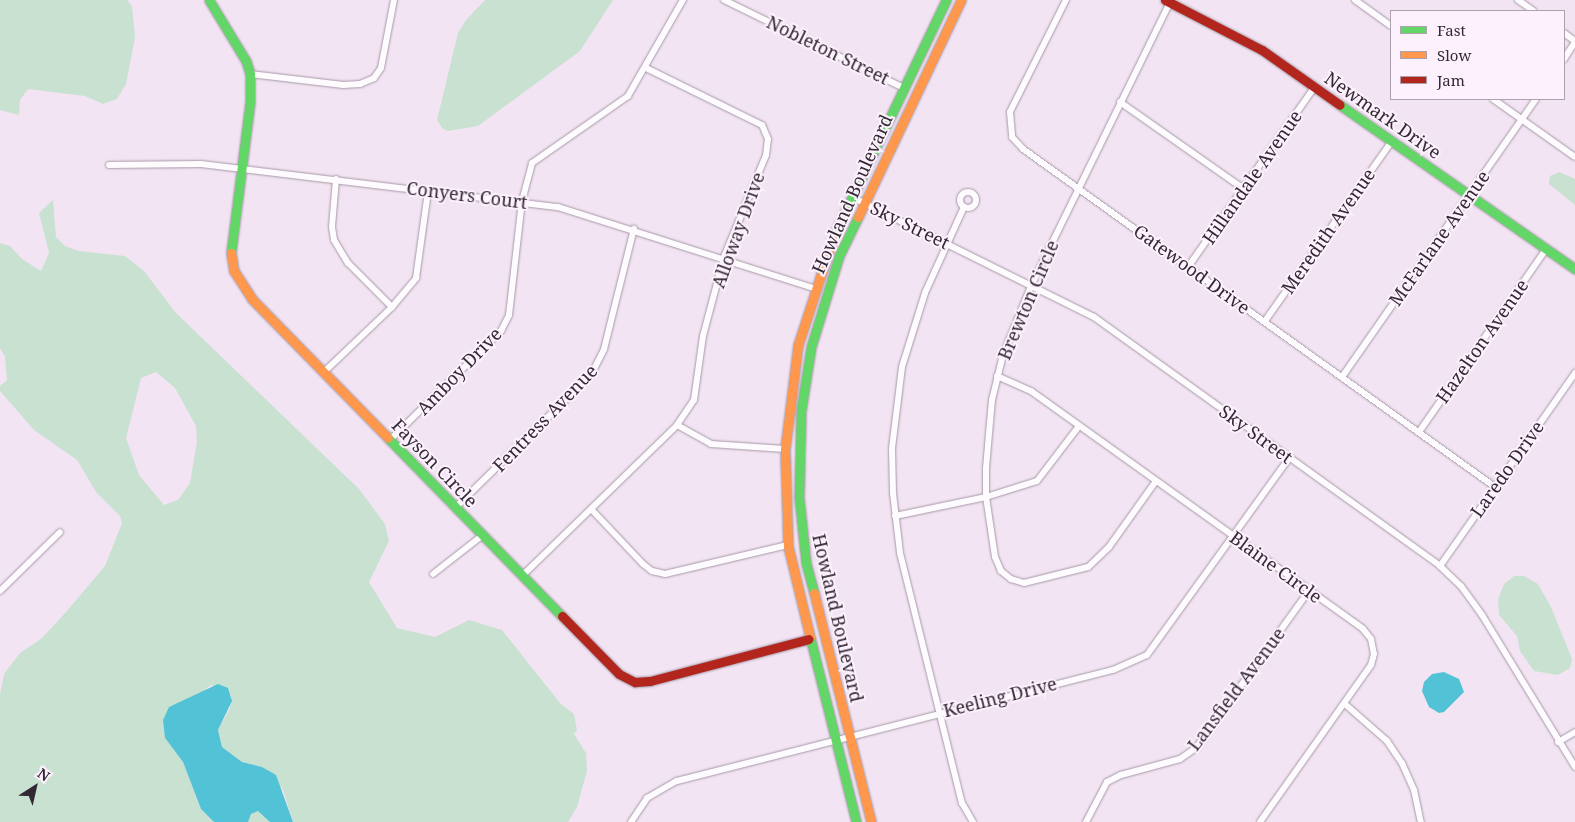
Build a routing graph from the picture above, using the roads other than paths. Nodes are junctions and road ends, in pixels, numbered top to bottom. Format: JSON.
{"nodes":[{"id":1,"x":210,"y":0,"type":"edge"},
{"id":2,"x":394,"y":0,"type":"edge"},
{"id":3,"x":683,"y":0,"type":"edge"},
{"id":4,"x":724,"y":0,"type":"edge"},
{"id":5,"x":961,"y":0,"type":"edge"},
{"id":6,"x":1066,"y":0,"type":"edge"},
{"id":7,"x":1355,"y":0,"type":"edge"},
{"id":8,"x":1518,"y":0,"type":"edge"},
{"id":9,"x":944,"y":1,"type":"edge"},
{"id":10,"x":1169,"y":1,"type":"edge"},
{"id":11,"x":1533,"y":10,"type":"edge"},
{"id":12,"x":1390,"y":25,"type":"edge"},
{"id":13,"x":1565,"y":34,"type":"edge"},
{"id":14,"x":1575,"y":42,"type":"edge"},
{"id":15,"x":1565,"y":57,"type":"edge"},
{"id":16,"x":646,"y":68,"type":"junction"},
{"id":17,"x":250,"y":74,"type":"junction"},
{"id":18,"x":1315,"y":86,"type":"junction"},
{"id":19,"x":904,"y":88,"type":"junction"},
{"id":20,"x":1494,"y":100,"type":"edge"},
{"id":21,"x":1535,"y":100,"type":"edge"},
{"id":22,"x":1120,"y":102,"type":"junction"},
{"id":23,"x":1522,"y":119,"type":"junction"},
{"id":24,"x":1392,"y":141,"type":"junction"},
{"id":25,"x":1575,"y":157,"type":"edge"},
{"id":26,"x":109,"y":165,"type":"dead end"},
{"id":27,"x":242,"y":168,"type":"junction"},
{"id":28,"x":336,"y":179,"type":"junction"},
{"id":29,"x":1079,"y":188,"type":"junction"},
{"id":30,"x":1244,"y":189,"type":"junction"},
{"id":31,"x":428,"y":191,"type":"junction"},
{"id":32,"x":1469,"y":195,"type":"junction"},
{"id":33,"x":852,"y":197,"type":"junction"},
{"id":34,"x":522,"y":201,"type":"junction"},
{"id":35,"x":863,"y":203,"type":"junction"},
{"id":36,"x":964,"y":207,"type":"dead end"},
{"id":37,"x":634,"y":229,"type":"junction"},
{"id":38,"x":948,"y":243,"type":"junction"},
{"id":39,"x":1545,"y":251,"type":"junction"},
{"id":40,"x":724,"y":257,"type":"junction"},
{"id":41,"x":1188,"y":267,"type":"junction"},
{"id":42,"x":1575,"y":269,"type":"edge"},
{"id":43,"x":1032,"y":284,"type":"junction"},
{"id":44,"x":814,"y":288,"type":"junction"},
{"id":45,"x":392,"y":307,"type":"junction"},
{"id":46,"x":1265,"y":321,"type":"junction"},
{"id":47,"x":324,"y":372,"type":"junction"},
{"id":48,"x":1575,"y":373,"type":"edge"},
{"id":49,"x":997,"y":376,"type":"junction"},
{"id":50,"x":1342,"y":377,"type":"junction"},
{"id":51,"x":677,"y":425,"type":"junction"},
{"id":52,"x":1079,"y":426,"type":"junction"},
{"id":53,"x":1418,"y":432,"type":"junction"},
{"id":54,"x":390,"y":440,"type":"junction"},
{"id":55,"x":785,"y":450,"type":"junction"},
{"id":56,"x":1289,"y":458,"type":"junction"},
{"id":57,"x":1156,"y":481,"type":"junction"},
{"id":58,"x":1495,"y":487,"type":"junction"},
{"id":59,"x":986,"y":497,"type":"junction"},
{"id":60,"x":456,"y":507,"type":"junction"},
{"id":61,"x":591,"y":509,"type":"junction"},
{"id":62,"x":895,"y":516,"type":"junction"},
{"id":63,"x":787,"y":522,"type":"junction"},
{"id":64,"x":60,"y":532,"type":"dead end"},
{"id":65,"x":802,"y":534,"type":"junction"},
{"id":66,"x":483,"y":535,"type":"junction"},
{"id":67,"x":1233,"y":536,"type":"junction"},
{"id":68,"x":788,"y":546,"type":"junction"},
{"id":69,"x":806,"y":563,"type":"junction"},
{"id":70,"x":1440,"y":566,"type":"junction"},
{"id":71,"x":432,"y":574,"type":"dead end"},
{"id":72,"x":523,"y":575,"type":"junction"},
{"id":73,"x":0,"y":591,"type":"edge"},
{"id":74,"x":1309,"y":591,"type":"junction"},
{"id":75,"x":809,"y":639,"type":"junction"},
{"id":76,"x":1346,"y":704,"type":"junction"},
{"id":77,"x":940,"y":712,"type":"junction"},
{"id":78,"x":1575,"y":732,"type":"edge"},
{"id":79,"x":849,"y":736,"type":"junction"},
{"id":80,"x":836,"y":740,"type":"junction"},
{"id":81,"x":1558,"y":742,"type":"junction"},
{"id":82,"x":1575,"y":767,"type":"edge"},
{"id":83,"x":632,"y":822,"type":"edge"},
{"id":84,"x":856,"y":822,"type":"edge"},
{"id":85,"x":871,"y":822,"type":"edge"},
{"id":86,"x":974,"y":822,"type":"edge"},
{"id":87,"x":1086,"y":822,"type":"edge"},
{"id":88,"x":1260,"y":822,"type":"edge"},
{"id":89,"x":1421,"y":822,"type":"edge"}],
"edges":[{"from":1,"to":17,"type":"main road","name":"Fayson Circle"},
{"from":2,"to":17,"type":"street"},
{"from":3,"to":16,"type":"street","name":"Amboy Drive"},
{"from":4,"to":19,"type":"street","name":"Nobleton Street"},
{"from":5,"to":35,"type":"main road","name":"Howland Boulevard"},
{"from":6,"to":29,"type":"street","name":"Gatewood Drive"},
{"from":7,"to":12,"type":"street"},
{"from":8,"to":11,"type":"street"},
{"from":9,"to":19,"type":"main road","name":"Howland Boulevard"},
{"from":10,"to":18,"type":"main road","name":"Newmark Drive"},
{"from":10,"to":22,"type":"street","name":"Brewton Circle"},
{"from":13,"to":14,"type":"street"},
{"from":14,"to":15,"type":"street"},
{"from":16,"to":34,"type":"street","name":"Amboy Drive"},
{"from":16,"to":40,"type":"street","name":"Alloway Drive"},
{"from":17,"to":27,"type":"main road","name":"Fayson Circle"},
{"from":18,"to":24,"type":"main road","name":"Newmark Drive"},
{"from":18,"to":30,"type":"street","name":"Hillandale Avenue"},
{"from":19,"to":33,"type":"main road","name":"Howland Boulevard"},
{"from":20,"to":23,"type":"street"},
{"from":21,"to":23,"type":"street","name":"McFarlane Avenue"},
{"from":22,"to":29,"type":"street","name":"Brewton Circle"},
{"from":22,"to":30,"type":"street"},
{"from":23,"to":25,"type":"street"},
{"from":23,"to":32,"type":"street","name":"McFarlane Avenue"},
{"from":24,"to":32,"type":"main road","name":"Newmark Drive"},
{"from":24,"to":46,"type":"street","name":"Meredith Avenue"},
{"from":26,"to":27,"type":"street","name":"Conyers Court"},
{"from":27,"to":28,"type":"street","name":"Conyers Court"},
{"from":27,"to":47,"type":"main road","name":"Fayson Circle"},
{"from":28,"to":31,"type":"street","name":"Conyers Court"},
{"from":28,"to":45,"type":"street"},
{"from":29,"to":41,"type":"street","name":"Gatewood Drive"},
{"from":29,"to":43,"type":"street","name":"Brewton Circle"},
{"from":30,"to":41,"type":"street","name":"Hillandale Avenue"},
{"from":31,"to":34,"type":"street","name":"Conyers Court"},
{"from":31,"to":45,"type":"street"},
{"from":32,"to":39,"type":"main road","name":"Newmark Drive"},
{"from":32,"to":50,"type":"street","name":"McFarlane Avenue"},
{"from":33,"to":35,"type":"street","name":"Sky Street"},
{"from":33,"to":44,"type":"main road","name":"Howland Boulevard"},
{"from":34,"to":37,"type":"street","name":"Conyers Court"},
{"from":34,"to":54,"type":"street","name":"Amboy Drive"},
{"from":35,"to":38,"type":"street","name":"Sky Street"},
{"from":35,"to":65,"type":"main road","name":"Howland Boulevard"},
{"from":36,"to":38,"type":"street"},
{"from":37,"to":40,"type":"street","name":"Conyers Court"},
{"from":37,"to":60,"type":"street","name":"Fentress Avenue"},
{"from":38,"to":43,"type":"street","name":"Sky Street"},
{"from":38,"to":62,"type":"street"},
{"from":39,"to":42,"type":"main road","name":"Newmark Drive"},
{"from":39,"to":53,"type":"street","name":"Hazelton Avenue"},
{"from":40,"to":44,"type":"street","name":"Conyers Court"},
{"from":40,"to":51,"type":"street","name":"Alloway Drive"},
{"from":41,"to":46,"type":"street","name":"Gatewood Drive"},
{"from":43,"to":49,"type":"street","name":"Brewton Circle"},
{"from":43,"to":56,"type":"street","name":"Sky Street"},
{"from":44,"to":55,"type":"main road","name":"Howland Boulevard"},
{"from":45,"to":47,"type":"street"},
{"from":46,"to":50,"type":"street","name":"Gatewood Drive"},
{"from":47,"to":54,"type":"main road","name":"Fayson Circle"},
{"from":48,"to":58,"type":"street","name":"Laredo Drive"},
{"from":49,"to":52,"type":"street","name":"Blaine Circle"},
{"from":49,"to":59,"type":"street","name":"Brewton Circle"},
{"from":50,"to":53,"type":"street","name":"Gatewood Drive"},
{"from":51,"to":55,"type":"street"},
{"from":51,"to":61,"type":"street","name":"Alloway Drive"},
{"from":52,"to":57,"type":"street","name":"Blaine Circle"},
{"from":52,"to":59,"type":"street"},
{"from":53,"to":58,"type":"street","name":"Gatewood Drive"},
{"from":54,"to":60,"type":"main road","name":"Fayson Circle"},
{"from":55,"to":63,"type":"main road","name":"Howland Boulevard"},
{"from":56,"to":67,"type":"street","name":"Keeling Drive"},
{"from":56,"to":70,"type":"street","name":"Sky Street"},
{"from":57,"to":59,"type":"street","name":"Brewton Circle"},
{"from":57,"to":67,"type":"street","name":"Blaine Circle"},
{"from":58,"to":70,"type":"street","name":"Laredo Drive"},
{"from":59,"to":62,"type":"street"},
{"from":60,"to":66,"type":"main road","name":"Fayson Circle"},
{"from":61,"to":68,"type":"street"},
{"from":61,"to":72,"type":"street","name":"Alloway Drive"},
{"from":62,"to":77,"type":"street"},
{"from":63,"to":65,"type":"main road"},
{"from":63,"to":68,"type":"main road","name":"Howland Boulevard"},
{"from":64,"to":73,"type":"street"},
{"from":65,"to":69,"type":"main road","name":"Howland Boulevard"},
{"from":66,"to":71,"type":"street"},
{"from":66,"to":72,"type":"main road","name":"Fayson Circle"},
{"from":67,"to":74,"type":"street","name":"Blaine Circle"},
{"from":67,"to":77,"type":"street","name":"Keeling Drive"},
{"from":68,"to":69,"type":"main road"},
{"from":68,"to":75,"type":"main road","name":"Howland Boulevard"},
{"from":69,"to":79,"type":"main road","name":"Howland Boulevard"},
{"from":70,"to":81,"type":"street","name":"Sky Street"},
{"from":72,"to":75,"type":"main road","name":"Fayson Circle"},
{"from":74,"to":76,"type":"street","name":"Blaine Circle"},
{"from":74,"to":87,"type":"street","name":"Lansfield Avenue"},
{"from":75,"to":80,"type":"main road","name":"Howland Boulevard"},
{"from":76,"to":88,"type":"street","name":"Blaine Circle"},
{"from":76,"to":89,"type":"street"},
{"from":77,"to":79,"type":"street","name":"Keeling Drive"},
{"from":77,"to":86,"type":"street"},
{"from":78,"to":81,"type":"street"},
{"from":79,"to":80,"type":"street","name":"Keeling Drive"},
{"from":79,"to":85,"type":"main road","name":"Howland Boulevard"},
{"from":80,"to":83,"type":"street","name":"Keeling Drive"},
{"from":80,"to":84,"type":"main road","name":"Howland Boulevard"},
{"from":81,"to":82,"type":"street","name":"Sky Street"}]}
